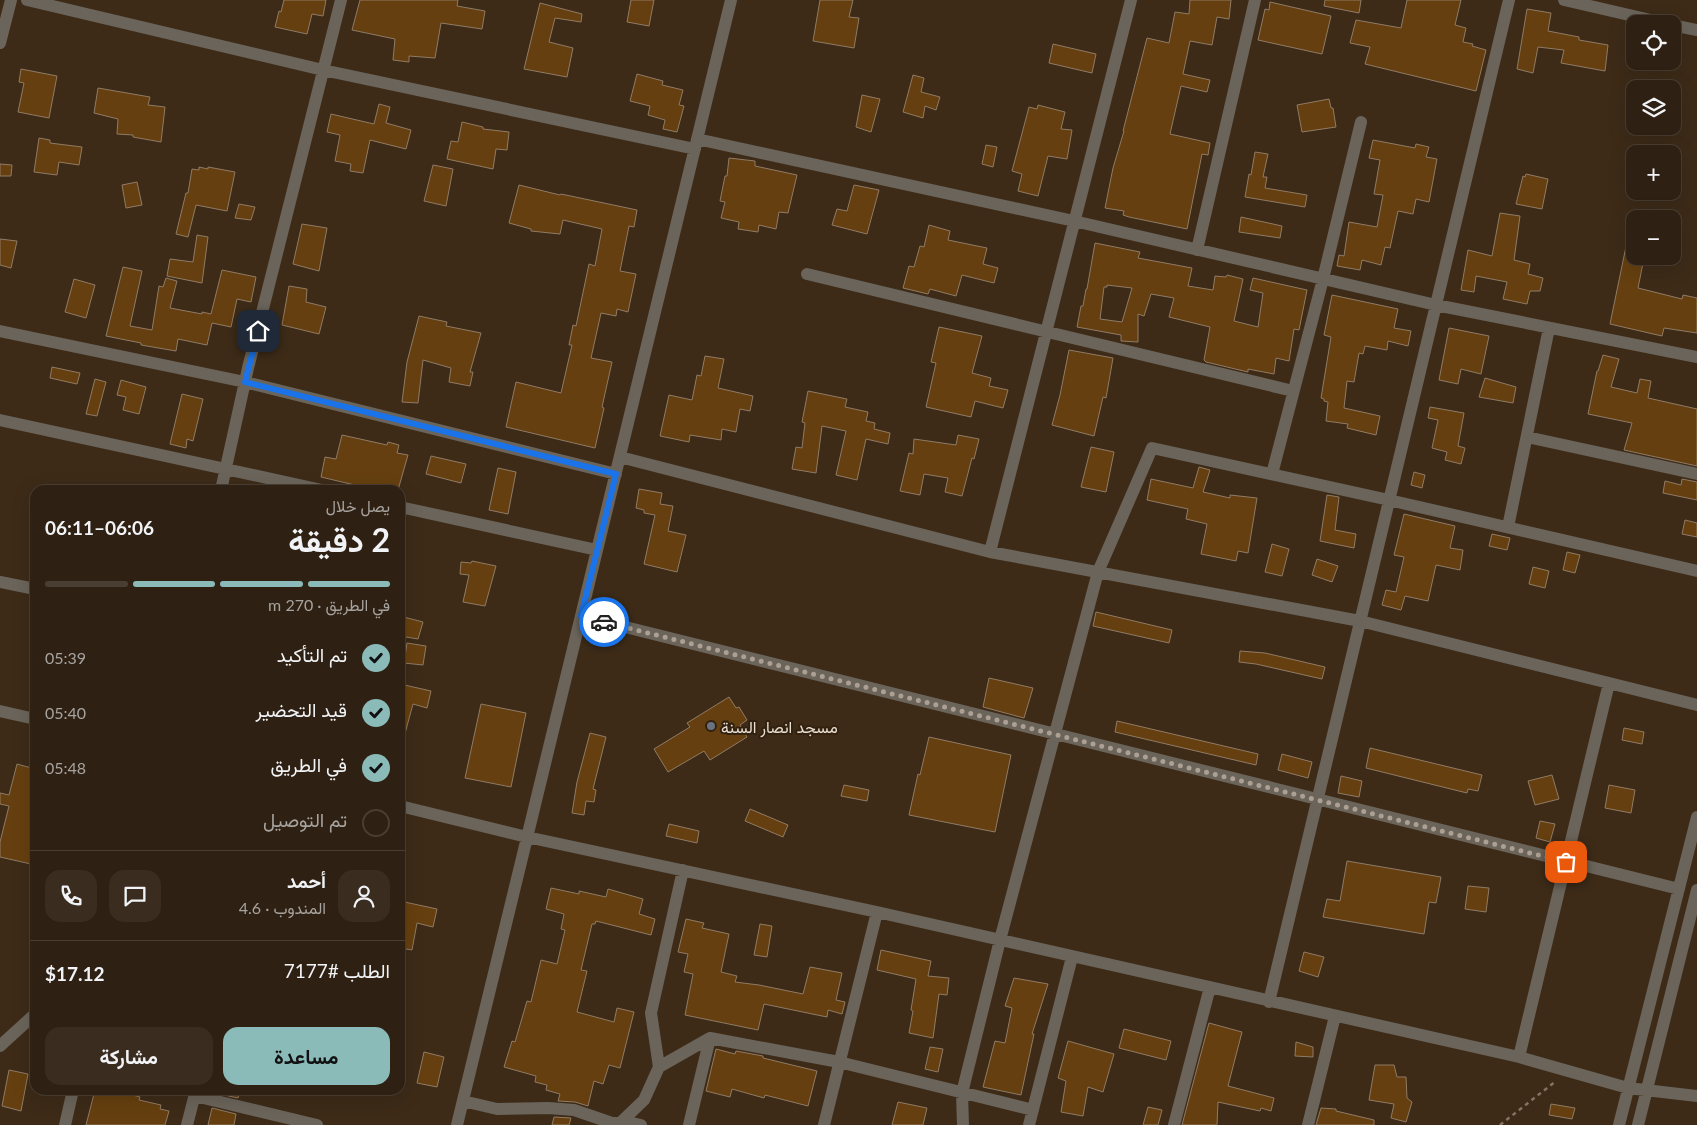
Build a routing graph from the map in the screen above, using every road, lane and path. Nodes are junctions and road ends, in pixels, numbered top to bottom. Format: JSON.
{"nodes":[{"id":1,"x":11,"y":0,"type":"edge"},
{"id":2,"x":27,"y":0,"type":"edge"},
{"id":3,"x":341,"y":0,"type":"edge"},
{"id":4,"x":731,"y":0,"type":"edge"},
{"id":5,"x":1131,"y":0,"type":"edge"},
{"id":6,"x":1255,"y":0,"type":"edge"},
{"id":7,"x":1509,"y":0,"type":"edge"},
{"id":8,"x":1564,"y":0,"type":"edge"},
{"id":9,"x":1629,"y":15,"type":"edge"},
{"id":10,"x":1681,"y":27,"type":"edge"},
{"id":11,"x":1697,"y":30,"type":"edge"},
{"id":12,"x":0,"y":43,"type":"edge"},
{"id":13,"x":323,"y":70,"type":"junction"},
{"id":14,"x":1361,"y":122,"type":"dead end"},
{"id":15,"x":696,"y":144,"type":"junction"},
{"id":16,"x":1074,"y":221,"type":"junction"},
{"id":17,"x":1196,"y":250,"type":"junction"},
{"id":18,"x":808,"y":274,"type":"dead end"},
{"id":19,"x":1323,"y":279,"type":"junction"},
{"id":20,"x":1436,"y":305,"type":"junction"},
{"id":21,"x":1549,"y":328,"type":"junction"},
{"id":22,"x":0,"y":331,"type":"edge"},
{"id":23,"x":1046,"y":332,"type":"junction"},
{"id":24,"x":1697,"y":357,"type":"edge"},
{"id":25,"x":245,"y":382,"type":"junction"},
{"id":26,"x":1293,"y":391,"type":"junction"},
{"id":27,"x":0,"y":420,"type":"edge"},
{"id":28,"x":1527,"y":437,"type":"junction"},
{"id":29,"x":620,"y":456,"type":"junction"},
{"id":30,"x":226,"y":469,"type":"junction"},
{"id":31,"x":616,"y":474,"type":"junction"},
{"id":32,"x":1272,"y":474,"type":"junction"},
{"id":33,"x":1697,"y":474,"type":"edge"},
{"id":34,"x":222,"y":485,"type":"edge"},
{"id":35,"x":299,"y":485,"type":"edge"},
{"id":36,"x":1389,"y":500,"type":"junction"},
{"id":37,"x":405,"y":508,"type":"edge"},
{"id":38,"x":1508,"y":527,"type":"junction"},
{"id":39,"x":597,"y":550,"type":"junction"},
{"id":40,"x":990,"y":552,"type":"junction"},
{"id":41,"x":1697,"y":571,"type":"edge"},
{"id":42,"x":1098,"y":572,"type":"junction"},
{"id":43,"x":0,"y":582,"type":"edge"},
{"id":44,"x":30,"y":588,"type":"edge"},
{"id":45,"x":581,"y":616,"type":"junction"},
{"id":46,"x":1360,"y":621,"type":"junction"},
{"id":47,"x":1610,"y":683,"type":"junction"},
{"id":48,"x":1697,"y":705,"type":"edge"},
{"id":49,"x":0,"y":711,"type":"edge"},
{"id":50,"x":30,"y":718,"type":"edge"},
{"id":51,"x":1055,"y":734,"type":"junction"},
{"id":52,"x":1318,"y":800,"type":"junction"},
{"id":53,"x":405,"y":807,"type":"edge"},
{"id":54,"x":1697,"y":817,"type":"edge"},
{"id":55,"x":527,"y":837,"type":"junction"},
{"id":56,"x":1566,"y":862,"type":"junction"},
{"id":57,"x":683,"y":870,"type":"junction"},
{"id":58,"x":1679,"y":889,"type":"junction"},
{"id":59,"x":1697,"y":890,"type":"edge"},
{"id":60,"x":877,"y":912,"type":"junction"},
{"id":61,"x":1000,"y":940,"type":"junction"},
{"id":62,"x":1072,"y":956,"type":"junction"},
{"id":63,"x":1210,"y":987,"type":"junction"},
{"id":64,"x":1269,"y":1002,"type":"junction"},
{"id":65,"x":1335,"y":1016,"type":"junction"},
{"id":66,"x":30,"y":1019,"type":"edge"},
{"id":67,"x":710,"y":1038,"type":"junction"},
{"id":68,"x":0,"y":1046,"type":"edge"},
{"id":69,"x":1519,"y":1057,"type":"junction"},
{"id":70,"x":839,"y":1062,"type":"junction"},
{"id":71,"x":659,"y":1067,"type":"junction"},
{"id":72,"x":1569,"y":1071,"type":"junction"},
{"id":73,"x":1628,"y":1088,"type":"junction"},
{"id":74,"x":1647,"y":1090,"type":"junction"},
{"id":75,"x":962,"y":1092,"type":"junction"},
{"id":76,"x":72,"y":1095,"type":"edge"},
{"id":77,"x":194,"y":1095,"type":"edge"},
{"id":78,"x":203,"y":1095,"type":"edge"},
{"id":79,"x":1697,"y":1096,"type":"edge"},
{"id":80,"x":463,"y":1101,"type":"junction"},
{"id":81,"x":1033,"y":1110,"type":"junction"},
{"id":82,"x":623,"y":1121,"type":"junction"},
{"id":83,"x":598,"y":1122,"type":"edge"},
{"id":84,"x":65,"y":1125,"type":"edge"},
{"id":85,"x":187,"y":1125,"type":"edge"},
{"id":86,"x":317,"y":1125,"type":"edge"},
{"id":87,"x":457,"y":1125,"type":"edge"},
{"id":88,"x":641,"y":1125,"type":"edge"},
{"id":89,"x":689,"y":1125,"type":"edge"},
{"id":90,"x":824,"y":1125,"type":"edge"},
{"id":91,"x":963,"y":1125,"type":"edge"},
{"id":92,"x":1029,"y":1125,"type":"edge"},
{"id":93,"x":1174,"y":1125,"type":"edge"},
{"id":94,"x":1308,"y":1125,"type":"edge"},
{"id":95,"x":1500,"y":1125,"type":"edge"},
{"id":96,"x":1619,"y":1125,"type":"edge"},
{"id":97,"x":1638,"y":1125,"type":"edge"}],
"edges":[{"from":1,"to":12,"type":"street"},
{"from":2,"to":13,"type":"street"},
{"from":3,"to":13,"type":"street"},
{"from":4,"to":15,"type":"street"},
{"from":5,"to":16,"type":"street"},
{"from":6,"to":17,"type":"street"},
{"from":7,"to":20,"type":"street"},
{"from":8,"to":9,"type":"street"},
{"from":10,"to":11,"type":"street"},
{"from":13,"to":15,"type":"street"},
{"from":13,"to":25,"type":"street"},
{"from":14,"to":19,"type":"street"},
{"from":15,"to":16,"type":"street"},
{"from":15,"to":29,"type":"street"},
{"from":16,"to":17,"type":"street"},
{"from":16,"to":23,"type":"street"},
{"from":17,"to":19,"type":"street"},
{"from":18,"to":23,"type":"street"},
{"from":19,"to":20,"type":"street"},
{"from":19,"to":26,"type":"street"},
{"from":20,"to":21,"type":"street"},
{"from":20,"to":36,"type":"street"},
{"from":21,"to":24,"type":"street"},
{"from":21,"to":28,"type":"street"},
{"from":22,"to":25,"type":"street"},
{"from":23,"to":26,"type":"street"},
{"from":23,"to":40,"type":"street"},
{"from":25,"to":30,"type":"street"},
{"from":25,"to":31,"type":"street"},
{"from":26,"to":32,"type":"street"},
{"from":27,"to":30,"type":"street"},
{"from":28,"to":33,"type":"street"},
{"from":28,"to":38,"type":"street"},
{"from":29,"to":31,"type":"street"},
{"from":29,"to":40,"type":"street"},
{"from":30,"to":34,"type":"street"},
{"from":30,"to":35,"type":"street"},
{"from":31,"to":39,"type":"street"},
{"from":32,"to":36,"type":"street"},
{"from":32,"to":42,"type":"street"},
{"from":36,"to":38,"type":"street"},
{"from":36,"to":46,"type":"street"},
{"from":37,"to":39,"type":"street"},
{"from":38,"to":41,"type":"street"},
{"from":39,"to":45,"type":"street"},
{"from":40,"to":42,"type":"street"},
{"from":42,"to":46,"type":"street"},
{"from":42,"to":51,"type":"street"},
{"from":43,"to":44,"type":"street"},
{"from":45,"to":51,"type":"street"},
{"from":45,"to":55,"type":"street"},
{"from":46,"to":47,"type":"street"},
{"from":46,"to":52,"type":"street"},
{"from":47,"to":48,"type":"street"},
{"from":47,"to":56,"type":"street"},
{"from":49,"to":50,"type":"street"},
{"from":51,"to":52,"type":"street"},
{"from":51,"to":61,"type":"street"},
{"from":52,"to":56,"type":"street"},
{"from":52,"to":64,"type":"street"},
{"from":53,"to":55,"type":"street"},
{"from":54,"to":58,"type":"street"},
{"from":55,"to":57,"type":"street"},
{"from":55,"to":80,"type":"street"},
{"from":56,"to":58,"type":"street"},
{"from":56,"to":69,"type":"street"},
{"from":57,"to":60,"type":"street"},
{"from":57,"to":71,"type":"street"},
{"from":58,"to":73,"type":"street"},
{"from":59,"to":74,"type":"street"},
{"from":60,"to":61,"type":"street"},
{"from":60,"to":70,"type":"street"},
{"from":61,"to":62,"type":"street"},
{"from":61,"to":75,"type":"street"},
{"from":62,"to":63,"type":"street"},
{"from":62,"to":81,"type":"street"},
{"from":63,"to":64,"type":"street"},
{"from":63,"to":93,"type":"street"},
{"from":64,"to":65,"type":"street"},
{"from":65,"to":69,"type":"street"},
{"from":65,"to":94,"type":"street"},
{"from":66,"to":68,"type":"street"},
{"from":67,"to":70,"type":"street"},
{"from":67,"to":71,"type":"street"},
{"from":67,"to":89,"type":"street"},
{"from":69,"to":72,"type":"street"},
{"from":70,"to":75,"type":"street"},
{"from":70,"to":90,"type":"street"},
{"from":71,"to":82,"type":"street"},
{"from":72,"to":73,"type":"street"},
{"from":72,"to":95,"type":"path"},
{"from":73,"to":74,"type":"street"},
{"from":73,"to":96,"type":"street"},
{"from":74,"to":79,"type":"street"},
{"from":74,"to":97,"type":"street"},
{"from":75,"to":81,"type":"street"},
{"from":75,"to":91,"type":"street"},
{"from":76,"to":84,"type":"street"},
{"from":77,"to":85,"type":"street"},
{"from":78,"to":86,"type":"street"},
{"from":80,"to":83,"type":"street"},
{"from":80,"to":87,"type":"street"},
{"from":81,"to":92,"type":"street"},
{"from":82,"to":83,"type":"street"},
{"from":82,"to":88,"type":"street"}]}
